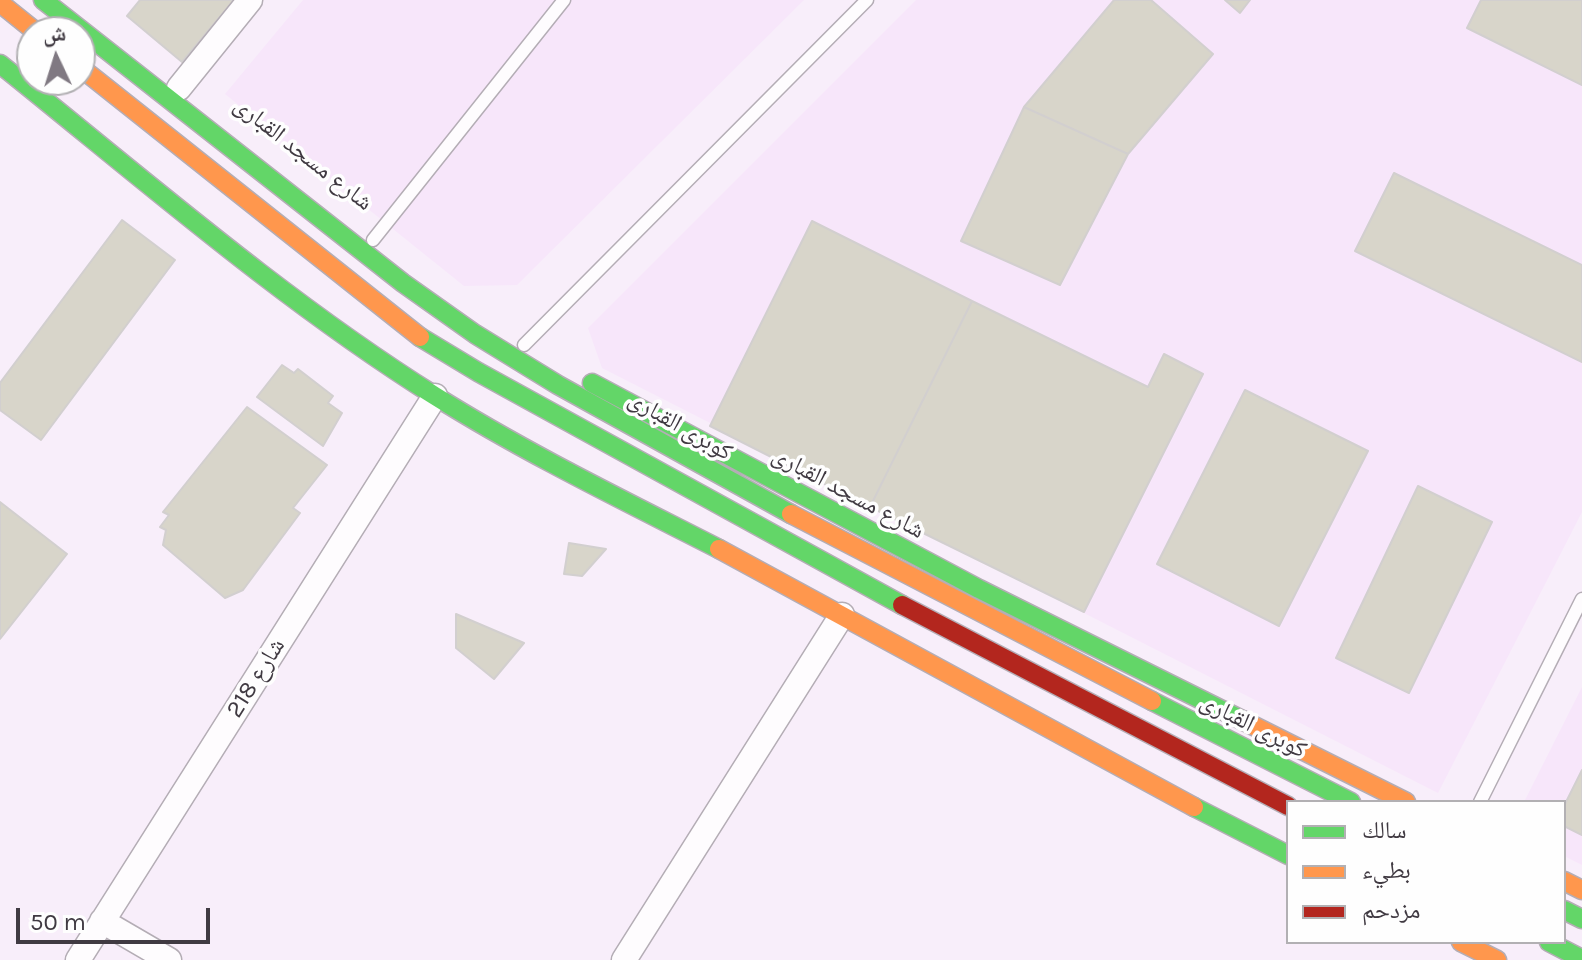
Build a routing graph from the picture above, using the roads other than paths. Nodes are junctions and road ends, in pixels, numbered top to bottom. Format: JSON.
{"nodes":[{"id":1,"x":43,"y":0,"type":"edge"},
{"id":2,"x":70,"y":0,"type":"edge"},
{"id":3,"x":250,"y":0,"type":"edge"},
{"id":4,"x":564,"y":0,"type":"edge"},
{"id":5,"x":867,"y":0,"type":"edge"},
{"id":6,"x":0,"y":3,"type":"edge"},
{"id":7,"x":16,"y":16,"type":"edge"},
{"id":8,"x":0,"y":64,"type":"edge"},
{"id":9,"x":96,"y":80,"type":"edge"},
{"id":10,"x":179,"y":88,"type":"junction"},
{"id":11,"x":373,"y":240,"type":"junction"},
{"id":12,"x":524,"y":345,"type":"junction"},
{"id":13,"x":435,"y":396,"type":"junction"},
{"id":14,"x":1582,"y":599,"type":"edge"},
{"id":15,"x":842,"y":615,"type":"junction"},
{"id":16,"x":1347,"y":800,"type":"edge"},
{"id":17,"x":1402,"y":800,"type":"edge"},
{"id":18,"x":1481,"y":800,"type":"edge"},
{"id":19,"x":1286,"y":805,"type":"edge"},
{"id":20,"x":1286,"y":854,"type":"edge"},
{"id":21,"x":102,"y":921,"type":"junction"},
{"id":22,"x":1465,"y":944,"type":"edge"},
{"id":23,"x":1553,"y":944,"type":"edge"},
{"id":24,"x":1582,"y":959,"type":"edge"},
{"id":25,"x":78,"y":960,"type":"edge"},
{"id":26,"x":169,"y":960,"type":"edge"},
{"id":27,"x":624,"y":960,"type":"edge"},
{"id":28,"x":1497,"y":960,"type":"edge"}],
"edges":[{"from":1,"to":16,"type":"street","name":"كوبرى القبارى"},
{"from":2,"to":10,"type":"street","name":"شارع مسجد القبارى"},
{"from":3,"to":10,"type":"street"},
{"from":4,"to":11,"type":"lane"},
{"from":5,"to":12,"type":"lane"},
{"from":6,"to":7,"type":"street"},
{"from":8,"to":13,"type":"street"},
{"from":9,"to":19,"type":"street","name":"كوبرى القبارى"},
{"from":10,"to":11,"type":"street","name":"شارع مسجد القبارى"},
{"from":11,"to":12,"type":"street","name":"شارع مسجد القبارى"},
{"from":12,"to":17,"type":"street","name":"شارع مسجد القبارى"},
{"from":13,"to":15,"type":"street"},
{"from":13,"to":21,"type":"street","name":"شارع 218"},
{"from":14,"to":18,"type":"lane"},
{"from":15,"to":20,"type":"street"},
{"from":15,"to":27,"type":"street"},
{"from":21,"to":25,"type":"street","name":"شارع 218"},
{"from":21,"to":26,"type":"street"},
{"from":22,"to":28,"type":"street"},
{"from":23,"to":24,"type":"street"}]}
